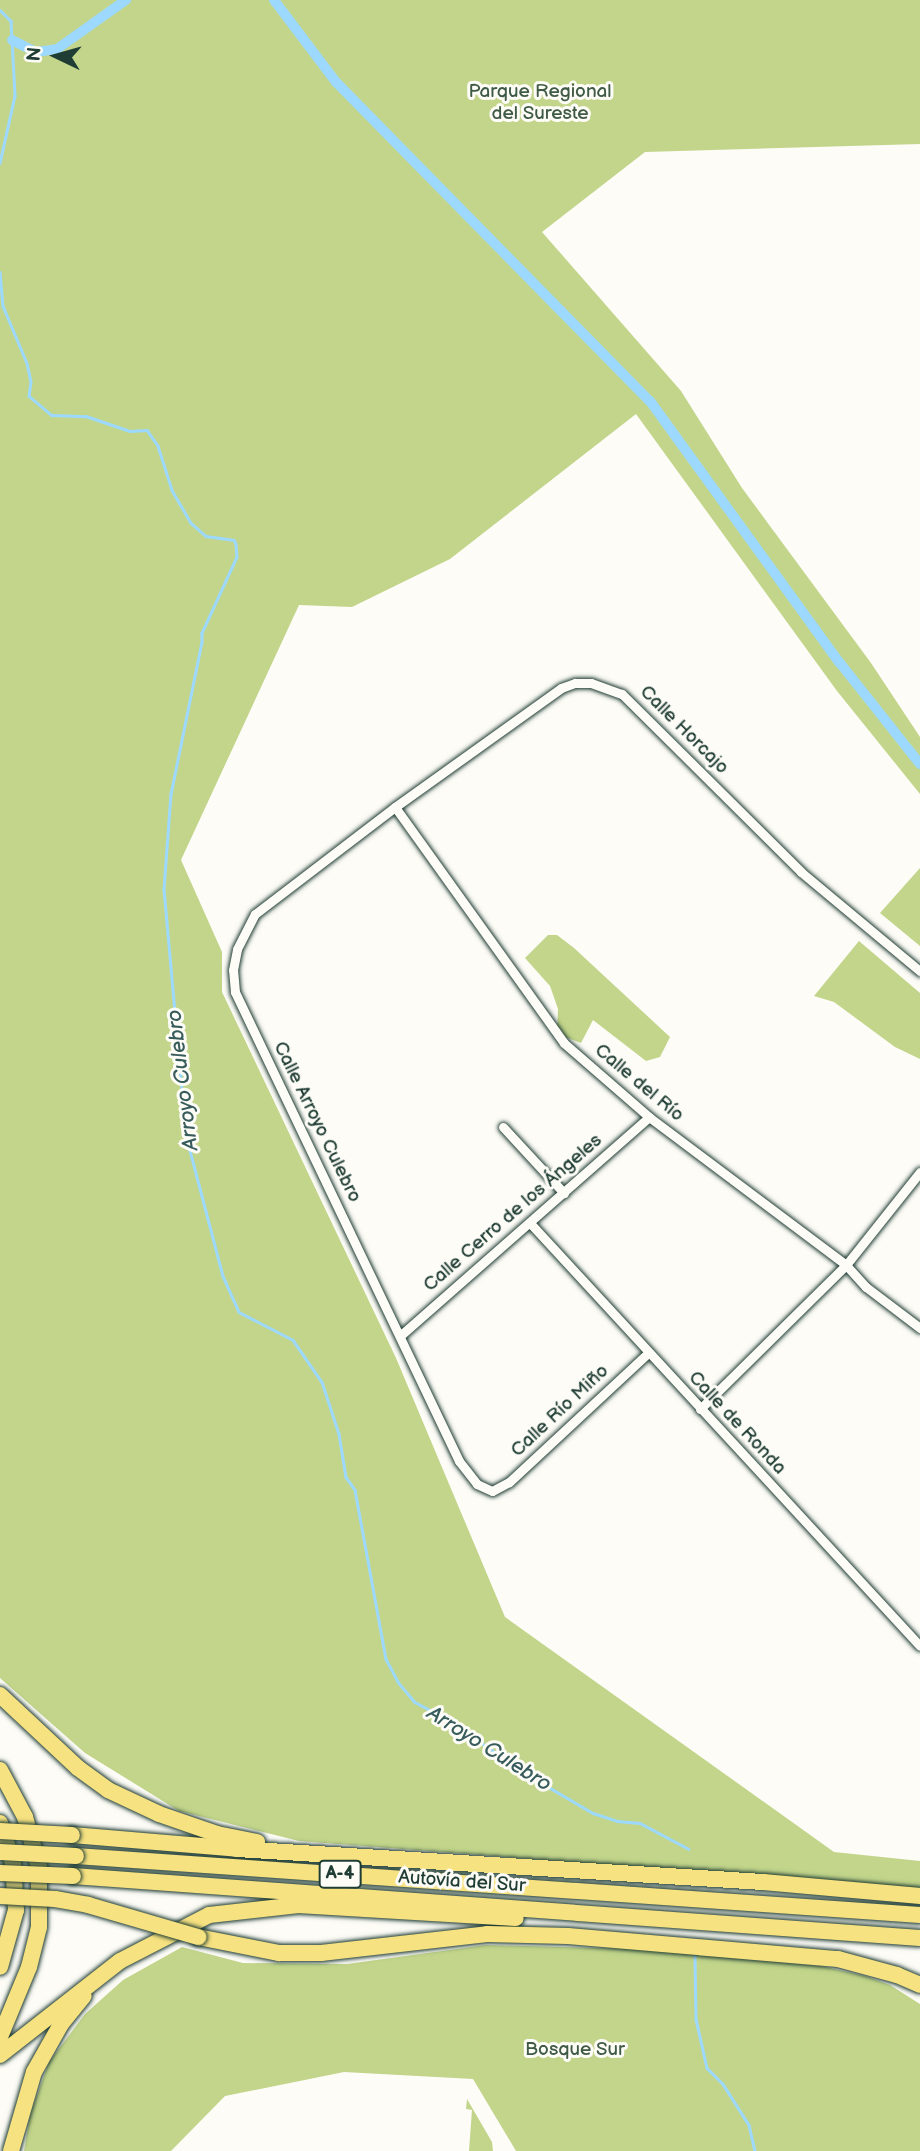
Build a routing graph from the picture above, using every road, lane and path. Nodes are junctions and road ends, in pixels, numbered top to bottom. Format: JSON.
{"nodes":[{"id":1,"x":395,"y":807,"type":"junction"},
{"id":2,"x":920,"y":971,"type":"edge"},
{"id":3,"x":649,"y":1117,"type":"junction"},
{"id":4,"x":503,"y":1127,"type":"dead end"},
{"id":5,"x":920,"y":1172,"type":"edge"},
{"id":6,"x":564,"y":1193,"type":"junction"},
{"id":7,"x":530,"y":1223,"type":"junction"},
{"id":8,"x":846,"y":1265,"type":"junction"},
{"id":9,"x":920,"y":1328,"type":"edge"},
{"id":10,"x":401,"y":1335,"type":"junction"},
{"id":11,"x":648,"y":1353,"type":"junction"},
{"id":12,"x":699,"y":1409,"type":"junction"},
{"id":13,"x":492,"y":1491,"type":"joint"},
{"id":14,"x":920,"y":1646,"type":"edge"},
{"id":15,"x":0,"y":1695,"type":"edge"},
{"id":16,"x":0,"y":1770,"type":"edge"},
{"id":17,"x":0,"y":1823,"type":"edge"},
{"id":18,"x":0,"y":1831,"type":"edge"},
{"id":19,"x":0,"y":1852,"type":"edge"},
{"id":20,"x":304,"y":1853,"type":"junction"},
{"id":21,"x":0,"y":1872,"type":"edge"},
{"id":22,"x":735,"y":1881,"type":"junction"},
{"id":23,"x":0,"y":1896,"type":"edge"},
{"id":24,"x":920,"y":1896,"type":"edge"},
{"id":25,"x":920,"y":1907,"type":"edge"},
{"id":26,"x":920,"y":1915,"type":"edge"},
{"id":27,"x":737,"y":1924,"type":"junction"},
{"id":28,"x":920,"y":1938,"type":"edge"},
{"id":29,"x":0,"y":1967,"type":"edge"},
{"id":30,"x":99,"y":1978,"type":"junction"},
{"id":31,"x":920,"y":1986,"type":"edge"},
{"id":32,"x":4,"y":2046,"type":"edge"},
{"id":33,"x":11,"y":2151,"type":"edge"}],
"edges":[{"from":1,"to":2,"type":"street","name":"Calle Horcajo"},
{"from":1,"to":3,"type":"street","name":"Calle del Río"},
{"from":1,"to":10,"type":"street","name":"Calle Arroyo Culebro"},
{"from":3,"to":6,"type":"street","name":"Calle Cerro de los Ángeles"},
{"from":3,"to":8,"type":"street","name":"Calle del Río"},
{"from":4,"to":6,"type":"street"},
{"from":5,"to":8,"type":"street"},
{"from":6,"to":7,"type":"street","name":"Calle Cerro de los Ángeles"},
{"from":7,"to":10,"type":"street","name":"Calle Cerro de los Ángeles"},
{"from":7,"to":11,"type":"street","name":"Calle de Ronda"},
{"from":8,"to":9,"type":"street","name":"Calle del Río"},
{"from":8,"to":12,"type":"street"},
{"from":10,"to":13,"type":"street","name":"Calle Arroyo Culebro"},
{"from":11,"to":12,"type":"street","name":"Calle de Ronda"},
{"from":11,"to":13,"type":"street","name":"Calle Río Miño"},
{"from":12,"to":14,"type":"street","name":"Calle de Ronda"},
{"from":15,"to":20,"type":"highway"},
{"from":16,"to":32,"type":"highway"},
{"from":17,"to":29,"type":"highway"},
{"from":18,"to":20,"type":"highway","bridge":true},
{"from":19,"to":26,"type":"highway","name":"Autovía del Sur","number":"A-4","bridge":true},
{"from":20,"to":22,"type":"highway"},
{"from":21,"to":27,"type":"highway","name":"Autovía del Sur","number":"A-4","bridge":true},
{"from":22,"to":24,"type":"highway"},
{"from":22,"to":25,"type":"highway"},
{"from":23,"to":31,"type":"highway","bridge":true},
{"from":27,"to":28,"type":"highway","name":"Autovía del Sur","number":"A-4"},
{"from":27,"to":30,"type":"highway"},
{"from":30,"to":32,"type":"highway"},
{"from":30,"to":33,"type":"highway"}]}
